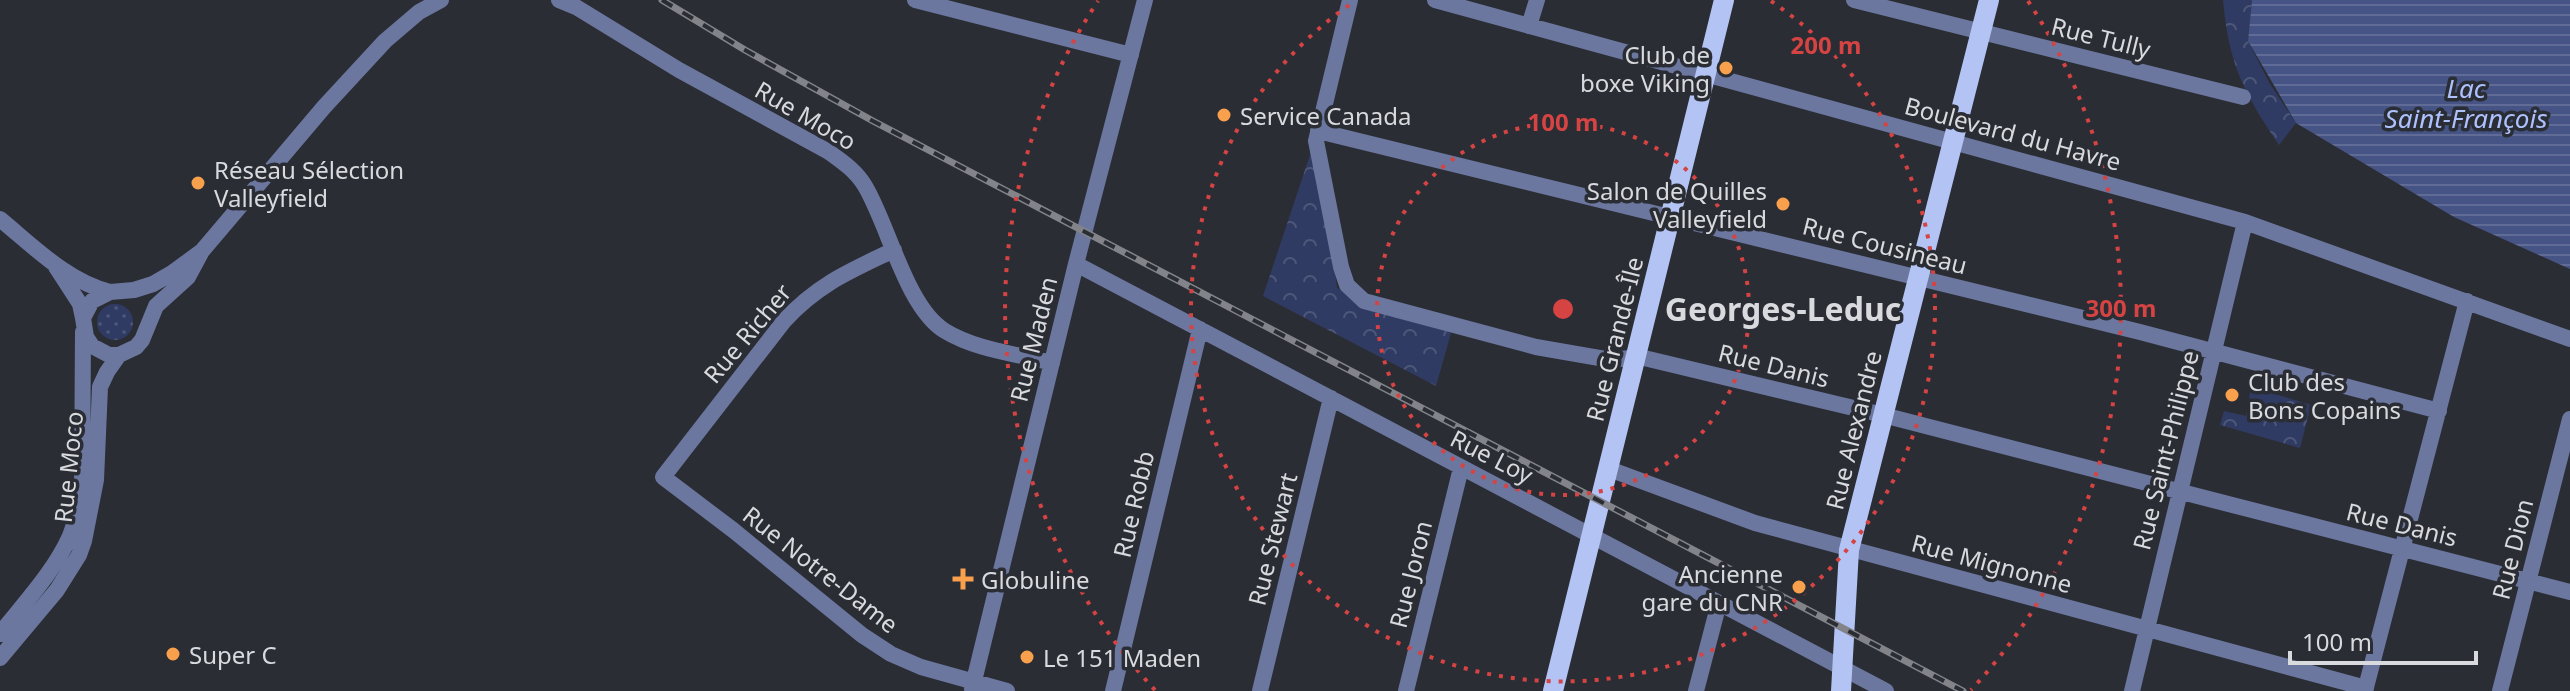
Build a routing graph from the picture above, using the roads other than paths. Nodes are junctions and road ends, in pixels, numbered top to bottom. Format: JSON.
{"nodes":[{"id":1,"x":441,"y":0,"type":"edge"},
{"id":2,"x":559,"y":0,"type":"edge"},
{"id":3,"x":915,"y":0,"type":"edge"},
{"id":4,"x":1145,"y":0,"type":"edge"},
{"id":5,"x":1350,"y":0,"type":"edge"},
{"id":6,"x":1435,"y":0,"type":"edge"},
{"id":7,"x":1537,"y":0,"type":"edge"},
{"id":8,"x":1724,"y":0,"type":"edge"},
{"id":9,"x":1854,"y":0,"type":"edge"},
{"id":10,"x":1989,"y":0,"type":"edge"},
{"id":11,"x":1529,"y":26,"type":"junction"},
{"id":12,"x":1981,"y":31,"type":"junction"},
{"id":13,"x":1131,"y":55,"type":"junction"},
{"id":14,"x":1705,"y":74,"type":"junction"},
{"id":15,"x":2243,"y":97,"type":"dead end"},
{"id":16,"x":1318,"y":131,"type":"junction"},
{"id":17,"x":1953,"y":142,"type":"junction"},
{"id":18,"x":1670,"y":218,"type":"junction"},
{"id":19,"x":0,"y":219,"type":"edge"},
{"id":20,"x":2245,"y":222,"type":"junction"},
{"id":21,"x":894,"y":250,"type":"junction"},
{"id":22,"x":202,"y":251,"type":"junction"},
{"id":23,"x":53,"y":263,"type":"junction"},
{"id":24,"x":1076,"y":264,"type":"junction"},
{"id":25,"x":1918,"y":278,"type":"junction"},
{"id":26,"x":115,"y":292,"type":"junction"},
{"id":27,"x":2467,"y":301,"type":"junction"},
{"id":28,"x":83,"y":323,"type":"junction"},
{"id":29,"x":1200,"y":329,"type":"junction"},
{"id":30,"x":146,"y":331,"type":"junction"},
{"id":31,"x":2570,"y":339,"type":"edge"},
{"id":32,"x":2214,"y":352,"type":"junction"},
{"id":33,"x":119,"y":355,"type":"junction"},
{"id":34,"x":1635,"y":357,"type":"junction"},
{"id":35,"x":1052,"y":363,"type":"junction"},
{"id":36,"x":1331,"y":398,"type":"junction"},
{"id":37,"x":2439,"y":411,"type":"junction"},
{"id":38,"x":1883,"y":415,"type":"junction"},
{"id":39,"x":2570,"y":419,"type":"edge"},
{"id":40,"x":1461,"y":468,"type":"junction"},
{"id":41,"x":1609,"y":469,"type":"junction"},
{"id":42,"x":663,"y":477,"type":"joint"},
{"id":43,"x":2179,"y":492,"type":"junction"},
{"id":44,"x":1593,"y":535,"type":"junction"},
{"id":45,"x":2403,"y":549,"type":"junction"},
{"id":46,"x":1849,"y":550,"type":"junction"},
{"id":47,"x":2528,"y":581,"type":"junction"},
{"id":48,"x":2570,"y":592,"type":"edge"},
{"id":49,"x":1719,"y":603,"type":"junction"},
{"id":50,"x":2146,"y":628,"type":"junction"},
{"id":51,"x":0,"y":634,"type":"edge"},
{"id":52,"x":0,"y":658,"type":"edge"},
{"id":53,"x":1844,"y":669,"type":"junction"},
{"id":54,"x":973,"y":686,"type":"edge"},
{"id":55,"x":2366,"y":690,"type":"edge"},
{"id":56,"x":1007,"y":691,"type":"edge"},
{"id":57,"x":1113,"y":691,"type":"edge"},
{"id":58,"x":1260,"y":691,"type":"edge"},
{"id":59,"x":1406,"y":691,"type":"edge"},
{"id":60,"x":1553,"y":691,"type":"edge"},
{"id":61,"x":1696,"y":691,"type":"edge"},
{"id":62,"x":1841,"y":691,"type":"edge"},
{"id":63,"x":1886,"y":691,"type":"edge"},
{"id":64,"x":2132,"y":691,"type":"edge"},
{"id":65,"x":2500,"y":691,"type":"edge"}],
"edges":[{"from":1,"to":22,"type":"street","name":"Rue Moco"},
{"from":2,"to":21,"type":"street","name":"Rue Moco"},
{"from":3,"to":13,"type":"street"},
{"from":4,"to":13,"type":"street","name":"Rue Maden"},
{"from":5,"to":16,"type":"street","name":"Rue Danis"},
{"from":6,"to":11,"type":"street","name":"Boulevard du Havre"},
{"from":7,"to":11,"type":"street"},
{"from":8,"to":14,"type":"main road","name":"Rue Grande-Île"},
{"from":9,"to":12,"type":"street","name":"Rue Tully"},
{"from":10,"to":12,"type":"main road","name":"Rue Alexandre"},
{"from":11,"to":14,"type":"street","name":"Boulevard du Havre"},
{"from":12,"to":15,"type":"street","name":"Rue Tully"},
{"from":12,"to":17,"type":"main road","name":"Rue Alexandre"},
{"from":13,"to":24,"type":"street","name":"Rue Maden"},
{"from":14,"to":17,"type":"street","name":"Boulevard du Havre"},
{"from":14,"to":18,"type":"main road","name":"Rue Grande-Île"},
{"from":16,"to":18,"type":"street","name":"Rue Cousineau"},
{"from":16,"to":34,"type":"street","name":"Rue Danis"},
{"from":17,"to":20,"type":"street","name":"Boulevard du Havre"},
{"from":17,"to":25,"type":"main road","name":"Rue Alexandre"},
{"from":18,"to":25,"type":"street","name":"Rue Cousineau"},
{"from":18,"to":34,"type":"main road","name":"Rue Grande-Île"},
{"from":19,"to":23,"type":"street"},
{"from":20,"to":27,"type":"street","name":"Boulevard du Havre"},
{"from":20,"to":32,"type":"street","name":"Rue Saint-Philippe"},
{"from":21,"to":35,"type":"street","name":"Rue Moco"},
{"from":21,"to":42,"type":"street","name":"Rue Richer"},
{"from":22,"to":26,"type":"street","name":"Rue Moco"},
{"from":22,"to":30,"type":"street","name":"Rue Moco"},
{"from":23,"to":26,"type":"street"},
{"from":23,"to":28,"type":"street"},
{"from":24,"to":29,"type":"street","name":"Rue Loy"},
{"from":24,"to":35,"type":"street","name":"Rue Maden"},
{"from":25,"to":32,"type":"street","name":"Rue Cousineau"},
{"from":25,"to":38,"type":"main road","name":"Rue Alexandre"},
{"from":26,"to":28,"type":"street","name":"Rue Moco"},
{"from":26,"to":30,"type":"street"},
{"from":27,"to":31,"type":"street","name":"Boulevard du Havre"},
{"from":27,"to":37,"type":"street"},
{"from":28,"to":33,"type":"street"},
{"from":28,"to":51,"type":"street","name":"Rue Moco"},
{"from":29,"to":36,"type":"street","name":"Rue Loy"},
{"from":29,"to":57,"type":"street","name":"Rue Robb"},
{"from":30,"to":33,"type":"street","name":"Rue Moco"},
{"from":32,"to":37,"type":"street","name":"Rue Cousineau"},
{"from":32,"to":43,"type":"street","name":"Rue Saint-Philippe"},
{"from":33,"to":52,"type":"street","name":"Rue Moco"},
{"from":34,"to":38,"type":"street","name":"Rue Danis"},
{"from":34,"to":41,"type":"main road","name":"Rue Grande-Île"},
{"from":35,"to":54,"type":"street","name":"Rue Maden"},
{"from":36,"to":40,"type":"street","name":"Rue Loy"},
{"from":36,"to":58,"type":"street","name":"Rue Stewart"},
{"from":37,"to":45,"type":"street"},
{"from":38,"to":43,"type":"street","name":"Rue Danis"},
{"from":38,"to":46,"type":"main road","name":"Rue Alexandre"},
{"from":39,"to":47,"type":"street","name":"Rue Dion"},
{"from":40,"to":44,"type":"street","name":"Rue Loy"},
{"from":40,"to":59,"type":"street","name":"Rue Joron"},
{"from":41,"to":44,"type":"main road","name":"Rue Grande-Île"},
{"from":41,"to":46,"type":"street","name":"Rue Mignonne"},
{"from":42,"to":54,"type":"street","name":"Rue Notre-Dame"},
{"from":43,"to":45,"type":"street","name":"Rue Danis"},
{"from":43,"to":50,"type":"street","name":"Rue Saint-Philippe"},
{"from":44,"to":49,"type":"street","name":"Rue Loy"},
{"from":44,"to":60,"type":"main road","name":"Rue Grande-Île"},
{"from":45,"to":47,"type":"street","name":"Rue Danis"},
{"from":45,"to":55,"type":"street"},
{"from":46,"to":50,"type":"street","name":"Rue Mignonne"},
{"from":46,"to":53,"type":"main road","name":"Rue Alexandre"},
{"from":47,"to":48,"type":"street","name":"Rue Danis"},
{"from":47,"to":65,"type":"street","name":"Rue Dion"},
{"from":49,"to":53,"type":"street","name":"Rue Loy"},
{"from":49,"to":61,"type":"street"},
{"from":50,"to":55,"type":"street","name":"Rue Mignonne"},
{"from":50,"to":64,"type":"street","name":"Rue Saint-Philippe"},
{"from":53,"to":62,"type":"main road","name":"Rue Alexandre"},
{"from":53,"to":63,"type":"street","name":"Rue Loy"},
{"from":54,"to":56,"type":"street","name":"Rue Notre-Dame"}]}
